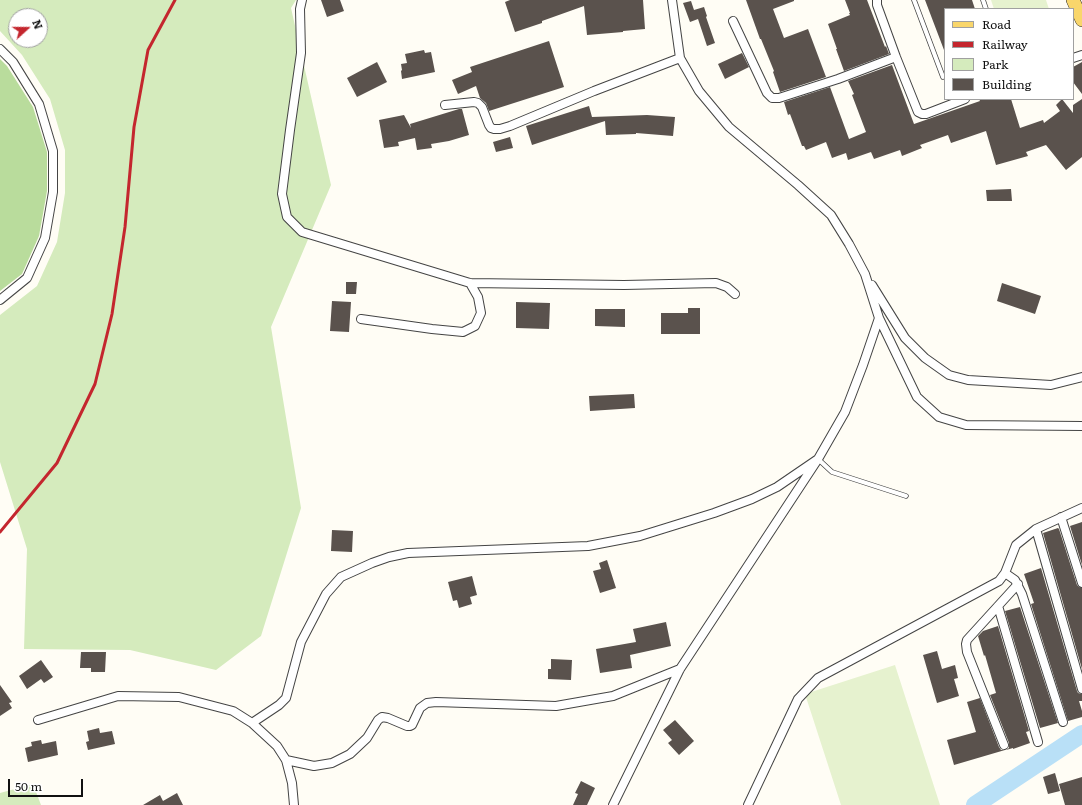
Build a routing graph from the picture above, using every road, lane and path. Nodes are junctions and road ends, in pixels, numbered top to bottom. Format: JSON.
{"nodes":[{"id":1,"x":302,"y":0,"type":"edge"},
{"id":2,"x":672,"y":0,"type":"edge"},
{"id":3,"x":877,"y":0,"type":"edge"},
{"id":4,"x":914,"y":0,"type":"edge"},
{"id":5,"x":1073,"y":0,"type":"edge"},
{"id":6,"x":733,"y":21,"type":"dead end"},
{"id":7,"x":1080,"y":21,"type":"edge"},
{"id":8,"x":0,"y":49,"type":"edge"},
{"id":9,"x":896,"y":57,"type":"junction"},
{"id":10,"x":680,"y":58,"type":"junction"},
{"id":11,"x":944,"y":76,"type":"edge"},
{"id":12,"x":962,"y":100,"type":"edge"},
{"id":13,"x":445,"y":105,"type":"dead end"},
{"id":14,"x":865,"y":274,"type":"junction"},
{"id":15,"x":470,"y":283,"type":"junction"},
{"id":16,"x":735,"y":294,"type":"dead end"},
{"id":17,"x":0,"y":300,"type":"edge"},
{"id":18,"x":879,"y":318,"type":"junction"},
{"id":19,"x":361,"y":319,"type":"dead end"},
{"id":20,"x":1082,"y":377,"type":"edge"},
{"id":21,"x":1082,"y":426,"type":"edge"},
{"id":22,"x":818,"y":459,"type":"junction"},
{"id":23,"x":906,"y":496,"type":"dead end"},
{"id":24,"x":1082,"y":508,"type":"edge"},
{"id":25,"x":1061,"y":517,"type":"junction"},
{"id":26,"x":1036,"y":529,"type":"junction"},
{"id":27,"x":1006,"y":573,"type":"junction"},
{"id":28,"x":1082,"y":583,"type":"edge"},
{"id":29,"x":1018,"y":584,"type":"junction"},
{"id":30,"x":998,"y":606,"type":"junction"},
{"id":31,"x":680,"y":669,"type":"junction"},
{"id":32,"x":1082,"y":689,"type":"edge"},
{"id":33,"x":38,"y":720,"type":"dead end"},
{"id":34,"x":1063,"y":722,"type":"dead end"},
{"id":35,"x":252,"y":723,"type":"junction"},
{"id":36,"x":1038,"y":742,"type":"dead end"},
{"id":37,"x":1004,"y":745,"type":"dead end"},
{"id":38,"x":286,"y":760,"type":"junction"},
{"id":39,"x":294,"y":805,"type":"edge"},
{"id":40,"x":613,"y":805,"type":"edge"},
{"id":41,"x":748,"y":805,"type":"edge"}],
"edges":[{"from":1,"to":15,"type":"street"},
{"from":2,"to":10,"type":"street"},
{"from":3,"to":9,"type":"street"},
{"from":4,"to":11,"type":"lane"},
{"from":5,"to":7,"type":"main road"},
{"from":6,"to":9,"type":"street"},
{"from":8,"to":17,"type":"street"},
{"from":9,"to":12,"type":"street"},
{"from":10,"to":13,"type":"street"},
{"from":10,"to":14,"type":"street"},
{"from":14,"to":18,"type":"street"},
{"from":14,"to":20,"type":"street"},
{"from":15,"to":16,"type":"street"},
{"from":15,"to":19,"type":"street"},
{"from":18,"to":21,"type":"street"},
{"from":18,"to":22,"type":"street"},
{"from":22,"to":23,"type":"lane"},
{"from":22,"to":31,"type":"street"},
{"from":22,"to":35,"type":"street"},
{"from":24,"to":25,"type":"street"},
{"from":25,"to":26,"type":"street"},
{"from":25,"to":28,"type":"street"},
{"from":26,"to":27,"type":"street"},
{"from":26,"to":32,"type":"street"},
{"from":27,"to":29,"type":"street"},
{"from":27,"to":41,"type":"street"},
{"from":29,"to":30,"type":"street"},
{"from":29,"to":34,"type":"street"},
{"from":30,"to":36,"type":"street"},
{"from":30,"to":37,"type":"street"},
{"from":31,"to":38,"type":"street"},
{"from":31,"to":40,"type":"street"},
{"from":33,"to":35,"type":"street"},
{"from":35,"to":38,"type":"street"},
{"from":38,"to":39,"type":"street"}]}
